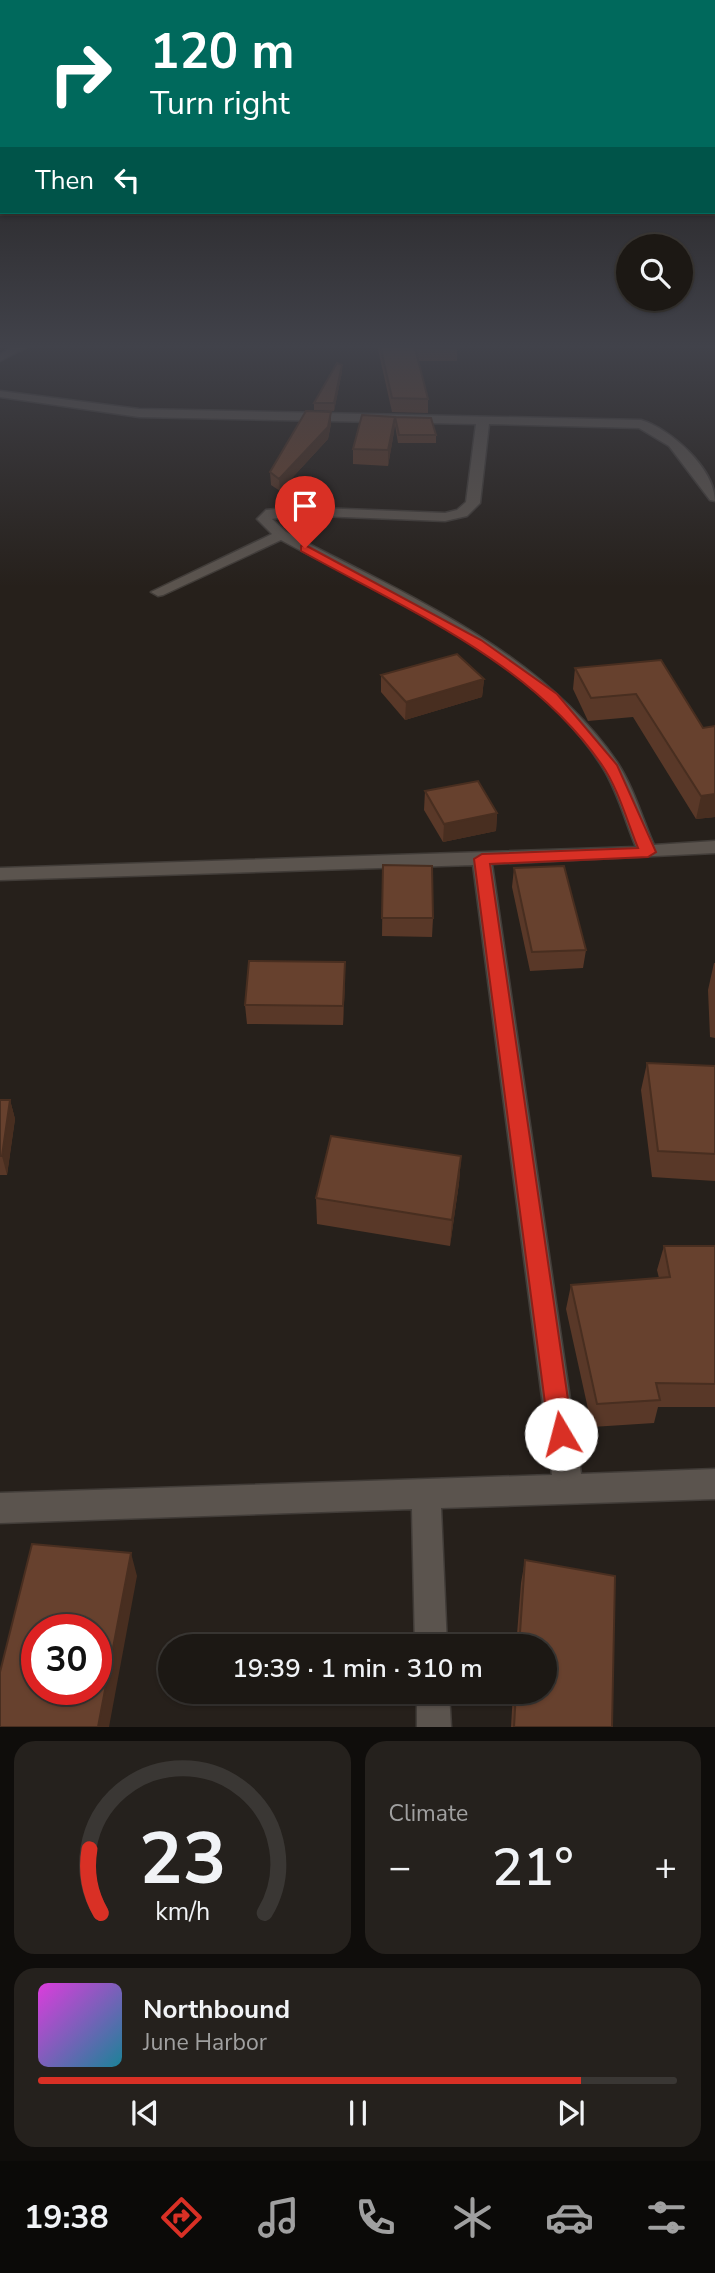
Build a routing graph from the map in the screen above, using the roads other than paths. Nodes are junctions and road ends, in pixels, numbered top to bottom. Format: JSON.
{"nodes":[{"id":1,"x":482,"y":426,"type":"edge"},
{"id":2,"x":646,"y":426,"type":"edge"},
{"id":3,"x":715,"y":497,"type":"edge"},
{"id":4,"x":281,"y":535,"type":"junction"},
{"id":5,"x":158,"y":592,"type":"dead end"},
{"id":6,"x":715,"y":847,"type":"edge"},
{"id":7,"x":648,"y":852,"type":"junction"},
{"id":8,"x":482,"y":859,"type":"junction"},
{"id":9,"x":0,"y":874,"type":"edge"},
{"id":10,"x":715,"y":1484,"type":"edge"},
{"id":11,"x":569,"y":1489,"type":"junction"},
{"id":12,"x":426,"y":1494,"type":"junction"},
{"id":13,"x":0,"y":1508,"type":"edge"},
{"id":14,"x":431,"y":1634,"type":"edge"},
{"id":15,"x":433,"y":1704,"type":"edge"},
{"id":16,"x":434,"y":1727,"type":"edge"}],
"edges":[{"from":1,"to":4,"type":"street"},
{"from":2,"to":3,"type":"street"},
{"from":4,"to":5,"type":"street"},
{"from":4,"to":7,"type":"street"},
{"from":6,"to":7,"type":"street"},
{"from":7,"to":8,"type":"street"},
{"from":8,"to":9,"type":"street"},
{"from":8,"to":11,"type":"street"},
{"from":10,"to":11,"type":"street"},
{"from":11,"to":12,"type":"street"},
{"from":12,"to":13,"type":"street"},
{"from":12,"to":14,"type":"street"},
{"from":15,"to":16,"type":"street"}]}
